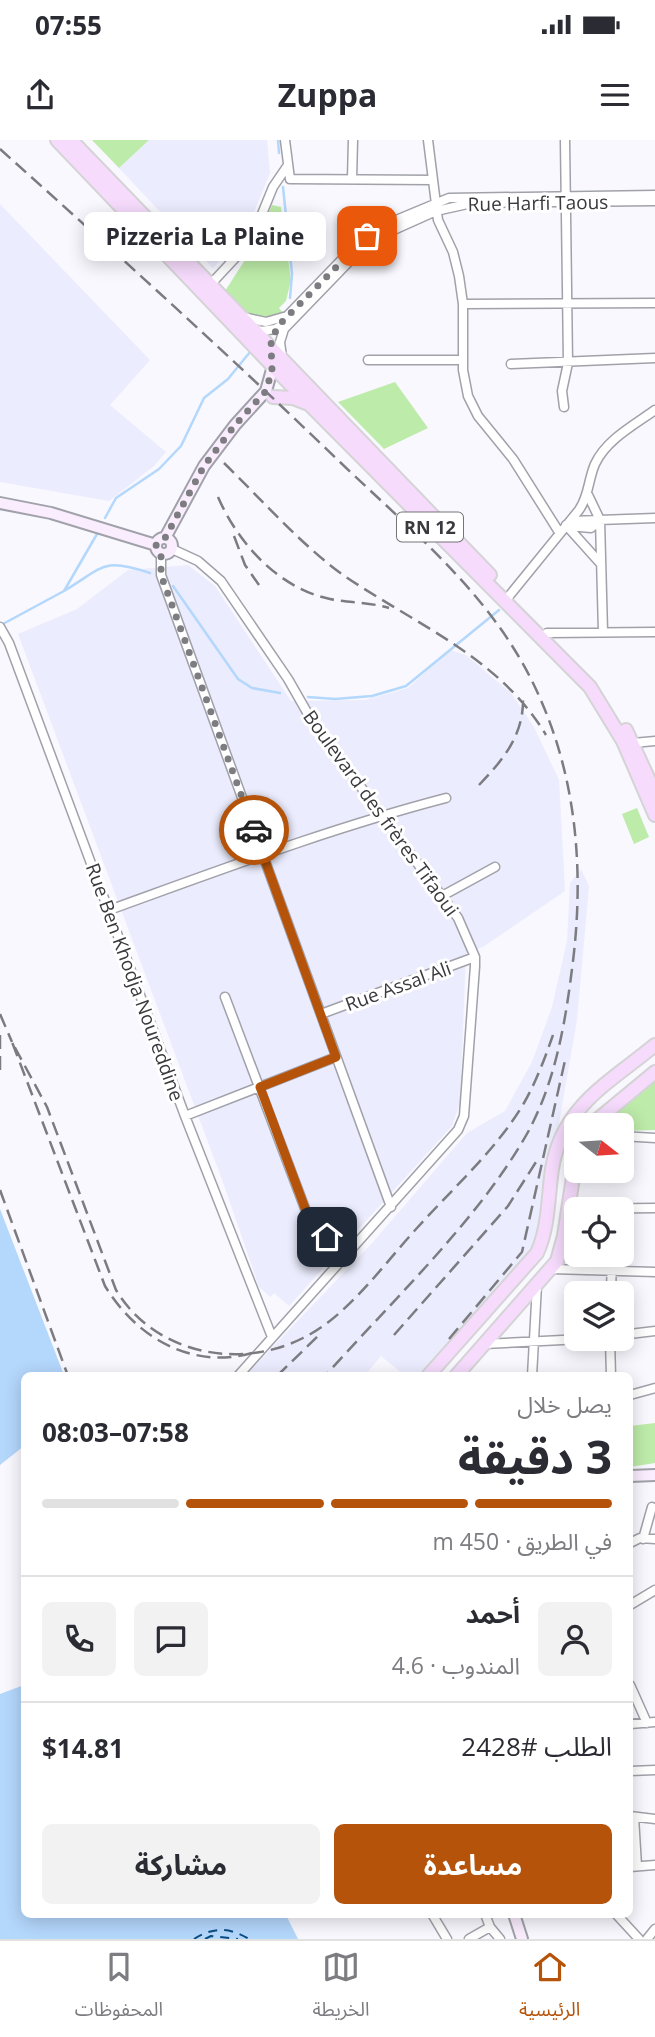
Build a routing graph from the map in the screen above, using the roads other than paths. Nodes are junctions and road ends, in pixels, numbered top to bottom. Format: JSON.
{"nodes":[{"id":1,"x":57,"y":140,"type":"edge"},
{"id":2,"x":71,"y":140,"type":"edge"},
{"id":3,"x":285,"y":140,"type":"edge"},
{"id":4,"x":353,"y":140,"type":"edge"},
{"id":5,"x":428,"y":140,"type":"edge"},
{"id":6,"x":565,"y":140,"type":"edge"},
{"id":7,"x":288,"y":165,"type":"junction"},
{"id":8,"x":352,"y":179,"type":"junction"},
{"id":9,"x":290,"y":180,"type":"junction"},
{"id":10,"x":433,"y":183,"type":"junction"},
{"id":11,"x":273,"y":187,"type":"junction"},
{"id":12,"x":655,"y":195,"type":"edge"},
{"id":13,"x":455,"y":198,"type":"junction"},
{"id":14,"x":565,"y":199,"type":"junction"},
{"id":15,"x":655,"y":201,"type":"edge"},
{"id":16,"x":436,"y":207,"type":"junction"},
{"id":17,"x":425,"y":208,"type":"junction"},
{"id":18,"x":209,"y":286,"type":"junction"},
{"id":19,"x":567,"y":303,"type":"junction"},
{"id":20,"x":655,"y":303,"type":"edge"},
{"id":21,"x":463,"y":304,"type":"junction"},
{"id":22,"x":290,"y":317,"type":"junction"},
{"id":23,"x":238,"y":323,"type":"junction"},
{"id":24,"x":277,"y":327,"type":"junction"},
{"id":25,"x":255,"y":332,"type":"junction"},
{"id":26,"x":270,"y":348,"type":"junction"},
{"id":27,"x":655,"y":358,"type":"edge"},
{"id":28,"x":368,"y":359,"type":"dead end"},
{"id":29,"x":463,"y":359,"type":"junction"},
{"id":30,"x":568,"y":363,"type":"junction"},
{"id":31,"x":511,"y":364,"type":"dead end"},
{"id":32,"x":284,"y":371,"type":"junction"},
{"id":33,"x":269,"y":394,"type":"junction"},
{"id":34,"x":310,"y":401,"type":"junction"},
{"id":35,"x":564,"y":407,"type":"dead end"},
{"id":36,"x":655,"y":410,"type":"edge"},
{"id":37,"x":655,"y":417,"type":"edge"},
{"id":38,"x":642,"y":419,"type":"junction"},
{"id":39,"x":588,"y":495,"type":"junction"},
{"id":40,"x":0,"y":503,"type":"edge"},
{"id":41,"x":655,"y":518,"type":"edge"},
{"id":42,"x":600,"y":520,"type":"junction"},
{"id":43,"x":568,"y":523,"type":"junction"},
{"id":44,"x":559,"y":532,"type":"junction"},
{"id":45,"x":164,"y":546,"type":"junction"},
{"id":46,"x":601,"y":564,"type":"junction"},
{"id":47,"x":507,"y":598,"type":"junction"},
{"id":48,"x":0,"y":627,"type":"edge"},
{"id":49,"x":603,"y":632,"type":"junction"},
{"id":50,"x":655,"y":632,"type":"edge"},
{"id":51,"x":547,"y":633,"type":"junction"},
{"id":52,"x":655,"y":741,"type":"edge"},
{"id":53,"x":633,"y":743,"type":"junction"},
{"id":54,"x":655,"y":793,"type":"edge"},
{"id":55,"x":446,"y":798,"type":"dead end"},
{"id":56,"x":382,"y":815,"type":"junction"},
{"id":57,"x":655,"y":815,"type":"edge"},
{"id":58,"x":263,"y":855,"type":"junction"},
{"id":59,"x":495,"y":867,"type":"dead end"},
{"id":60,"x":442,"y":896,"type":"junction"},
{"id":61,"x":109,"y":911,"type":"junction"},
{"id":62,"x":475,"y":957,"type":"junction"},
{"id":63,"x":225,"y":997,"type":"dead end"},
{"id":64,"x":321,"y":1014,"type":"junction"},
{"id":65,"x":655,"y":1045,"type":"edge"},
{"id":66,"x":336,"y":1057,"type":"junction"},
{"id":67,"x":655,"y":1072,"type":"edge"},
{"id":68,"x":260,"y":1087,"type":"junction"},
{"id":69,"x":605,"y":1113,"type":"edge"},
{"id":70,"x":185,"y":1116,"type":"junction"},
{"id":71,"x":634,"y":1137,"type":"edge"},
{"id":72,"x":655,"y":1138,"type":"edge"},
{"id":73,"x":391,"y":1207,"type":"junction"},
{"id":74,"x":634,"y":1208,"type":"edge"},
{"id":75,"x":655,"y":1208,"type":"edge"},
{"id":76,"x":564,"y":1233,"type":"edge"},
{"id":77,"x":346,"y":1254,"type":"junction"},
{"id":78,"x":612,"y":1267,"type":"edge"},
{"id":79,"x":551,"y":1269,"type":"junction"},
{"id":80,"x":612,"y":1271,"type":"junction"},
{"id":81,"x":655,"y":1272,"type":"edge"},
{"id":82,"x":612,"y":1281,"type":"edge"},
{"id":83,"x":537,"y":1285,"type":"junction"},
{"id":84,"x":655,"y":1331,"type":"edge"},
{"id":85,"x":634,"y":1333,"type":"edge"},
{"id":86,"x":272,"y":1337,"type":"junction"},
{"id":87,"x":564,"y":1340,"type":"edge"},
{"id":88,"x":533,"y":1343,"type":"junction"},
{"id":89,"x":484,"y":1344,"type":"junction"},
{"id":90,"x":610,"y":1351,"type":"edge"},
{"id":91,"x":241,"y":1372,"type":"edge"},
{"id":92,"x":432,"y":1372,"type":"edge"},
{"id":93,"x":460,"y":1372,"type":"edge"},
{"id":94,"x":532,"y":1372,"type":"edge"},
{"id":95,"x":611,"y":1372,"type":"edge"},
{"id":96,"x":655,"y":1388,"type":"edge"},
{"id":97,"x":633,"y":1394,"type":"edge"},
{"id":98,"x":655,"y":1475,"type":"edge"},
{"id":99,"x":633,"y":1477,"type":"edge"},
{"id":100,"x":652,"y":1507,"type":"dead end"},
{"id":101,"x":643,"y":1539,"type":"junction"},
{"id":102,"x":655,"y":1539,"type":"edge"},
{"id":103,"x":633,"y":1542,"type":"edge"},
{"id":104,"x":655,"y":1590,"type":"edge"},
{"id":105,"x":633,"y":1603,"type":"edge"},
{"id":106,"x":633,"y":1690,"type":"edge"},
{"id":107,"x":651,"y":1722,"type":"edge"},
{"id":108,"x":633,"y":1724,"type":"edge"},
{"id":109,"x":655,"y":1770,"type":"edge"},
{"id":110,"x":633,"y":1771,"type":"edge"},
{"id":111,"x":633,"y":1817,"type":"edge"},
{"id":112,"x":655,"y":1819,"type":"edge"},
{"id":113,"x":655,"y":1864,"type":"edge"},
{"id":114,"x":633,"y":1867,"type":"edge"},
{"id":115,"x":434,"y":1918,"type":"edge"},
{"id":116,"x":487,"y":1918,"type":"edge"},
{"id":117,"x":516,"y":1918,"type":"edge"},
{"id":118,"x":620,"y":1918,"type":"edge"},
{"id":119,"x":490,"y":1927,"type":"junction"},
{"id":120,"x":655,"y":1929,"type":"edge"},
{"id":121,"x":523,"y":1936,"type":"edge"},
{"id":122,"x":447,"y":1939,"type":"edge"},
{"id":123,"x":469,"y":1939,"type":"edge"},
{"id":124,"x":500,"y":1939,"type":"edge"},
{"id":125,"x":639,"y":1939,"type":"edge"},
{"id":126,"x":647,"y":1939,"type":"edge"}],
"edges":[{"from":1,"to":23,"type":"main road","number":"RN 12"},
{"from":2,"to":18,"type":"main road","number":"RN 12"},
{"from":3,"to":7,"type":"street"},
{"from":4,"to":8,"type":"street"},
{"from":5,"to":10,"type":"street"},
{"from":6,"to":14,"type":"street"},
{"from":7,"to":9,"type":"street"},
{"from":7,"to":11,"type":"street"},
{"from":8,"to":9,"type":"street"},
{"from":8,"to":10,"type":"street"},
{"from":9,"to":11,"type":"street"},
{"from":10,"to":13,"type":"street","name":"Rue Harfi Taous"},
{"from":10,"to":16,"type":"street"},
{"from":10,"to":17,"type":"street"},
{"from":11,"to":18,"type":"street"},
{"from":12,"to":14,"type":"street","name":"Rue Harfi Taous"},
{"from":13,"to":14,"type":"street","name":"Rue Harfi Taous"},
{"from":13,"to":16,"type":"street","name":"Rue Harfi Taous"},
{"from":14,"to":15,"type":"street","name":"Rue Harfi Taous"},
{"from":14,"to":16,"type":"street","name":"Rue Harfi Taous"},
{"from":14,"to":19,"type":"street"},
{"from":16,"to":17,"type":"street","name":"Rue Harfi Taous"},
{"from":16,"to":21,"type":"street"},
{"from":16,"to":22,"type":"street","name":"Rue Harfi Taous"},
{"from":17,"to":22,"type":"street","name":"Rue Harfi Taous"},
{"from":18,"to":23,"type":"main road","number":"RN 12"},
{"from":19,"to":20,"type":"street"},
{"from":19,"to":21,"type":"street"},
{"from":19,"to":30,"type":"street"},
{"from":21,"to":29,"type":"street"},
{"from":22,"to":23,"type":"street"},
{"from":22,"to":24,"type":"street","name":"Rue Harfi Taous"},
{"from":22,"to":32,"type":"street","name":"Rue Harfi Taous"},
{"from":23,"to":25,"type":"main road","number":"RN 12"},
{"from":23,"to":32,"type":"main road","number":"RN 12"},
{"from":24,"to":25,"type":"street"},
{"from":24,"to":26,"type":"street","name":"Rue Harfi Taous"},
{"from":25,"to":26,"type":"main road","number":"RN 12"},
{"from":26,"to":32,"type":"main road","number":"RN 12"},
{"from":27,"to":30,"type":"street"},
{"from":28,"to":29,"type":"street"},
{"from":29,"to":44,"type":"street"},
{"from":30,"to":31,"type":"street"},
{"from":30,"to":35,"type":"street"},
{"from":32,"to":33,"type":"street"},
{"from":32,"to":33,"type":"street"},
{"from":32,"to":34,"type":"main road","number":"RN 12"},
{"from":33,"to":34,"type":"main road"},
{"from":33,"to":45,"type":"street"},
{"from":34,"to":47,"type":"main road","number":"RN 12"},
{"from":36,"to":38,"type":"street"},
{"from":37,"to":38,"type":"street"},
{"from":38,"to":39,"type":"street"},
{"from":39,"to":42,"type":"street"},
{"from":39,"to":43,"type":"street"},
{"from":40,"to":45,"type":"street"},
{"from":41,"to":42,"type":"street"},
{"from":42,"to":43,"type":"street"},
{"from":42,"to":46,"type":"street"},
{"from":43,"to":44,"type":"street"},
{"from":43,"to":46,"type":"street"},
{"from":44,"to":47,"type":"street"},
{"from":45,"to":56,"type":"street","name":"Boulevard des frères Tifaoui"},
{"from":45,"to":58,"type":"street"},
{"from":46,"to":49,"type":"street"},
{"from":47,"to":51,"type":"main road","number":"RN 12"},
{"from":47,"to":57,"type":"main road","number":"RN 12"},
{"from":48,"to":61,"type":"street","name":"Rue Ben Khodja Noureddine"},
{"from":49,"to":50,"type":"street"},
{"from":49,"to":51,"type":"street"},
{"from":51,"to":53,"type":"main road","number":"RN 12"},
{"from":52,"to":53,"type":"street"},
{"from":53,"to":54,"type":"main road","number":"RN 12"},
{"from":55,"to":56,"type":"street"},
{"from":56,"to":58,"type":"street"},
{"from":56,"to":60,"type":"street","name":"Boulevard des frères Tifaoui"},
{"from":58,"to":61,"type":"street"},
{"from":58,"to":64,"type":"street"},
{"from":59,"to":60,"type":"street"},
{"from":60,"to":62,"type":"street","name":"Boulevard des frères Tifaoui"},
{"from":61,"to":70,"type":"street","name":"Rue Ben Khodja Noureddine"},
{"from":62,"to":64,"type":"street","name":"Rue Assal Ali"},
{"from":62,"to":73,"type":"street","name":"Boulevard des frères Tifaoui"},
{"from":63,"to":68,"type":"street"},
{"from":64,"to":66,"type":"street"},
{"from":65,"to":92,"type":"main road"},
{"from":66,"to":68,"type":"street"},
{"from":66,"to":73,"type":"street"},
{"from":67,"to":69,"type":"main road"},
{"from":68,"to":70,"type":"street"},
{"from":68,"to":77,"type":"street"},
{"from":70,"to":86,"type":"street","name":"Rue Ben Khodja Noureddine"},
{"from":71,"to":72,"type":"street"},
{"from":73,"to":77,"type":"street","name":"Boulevard des frères Tifaoui"},
{"from":74,"to":75,"type":"street"},
{"from":76,"to":79,"type":"main road"},
{"from":77,"to":86,"type":"street","name":"Boulevard des frères Tifaoui"},
{"from":78,"to":80,"type":"street"},
{"from":79,"to":80,"type":"street"},
{"from":79,"to":83,"type":"main road"},
{"from":80,"to":81,"type":"street"},
{"from":80,"to":82,"type":"street"},
{"from":83,"to":88,"type":"street"},
{"from":83,"to":89,"type":"main road"},
{"from":84,"to":85,"type":"street"},
{"from":86,"to":91,"type":"street","name":"Boulevard des frères Tifaoui"},
{"from":87,"to":88,"type":"street"},
{"from":88,"to":89,"type":"street"},
{"from":88,"to":94,"type":"street"},
{"from":89,"to":93,"type":"main road"},
{"from":90,"to":95,"type":"street"},
{"from":96,"to":97,"type":"street"},
{"from":98,"to":99,"type":"street"},
{"from":100,"to":101,"type":"street"},
{"from":101,"to":102,"type":"street"},
{"from":101,"to":103,"type":"street"},
{"from":104,"to":105,"type":"street"},
{"from":106,"to":107,"type":"street"},
{"from":107,"to":108,"type":"street"},
{"from":109,"to":110,"type":"street"},
{"from":111,"to":112,"type":"street"},
{"from":113,"to":114,"type":"street"},
{"from":115,"to":122,"type":"street"},
{"from":116,"to":119,"type":"street"},
{"from":117,"to":121,"type":"street"},
{"from":118,"to":125,"type":"street"},
{"from":119,"to":123,"type":"street"},
{"from":119,"to":124,"type":"street"},
{"from":120,"to":126,"type":"street"}]}
